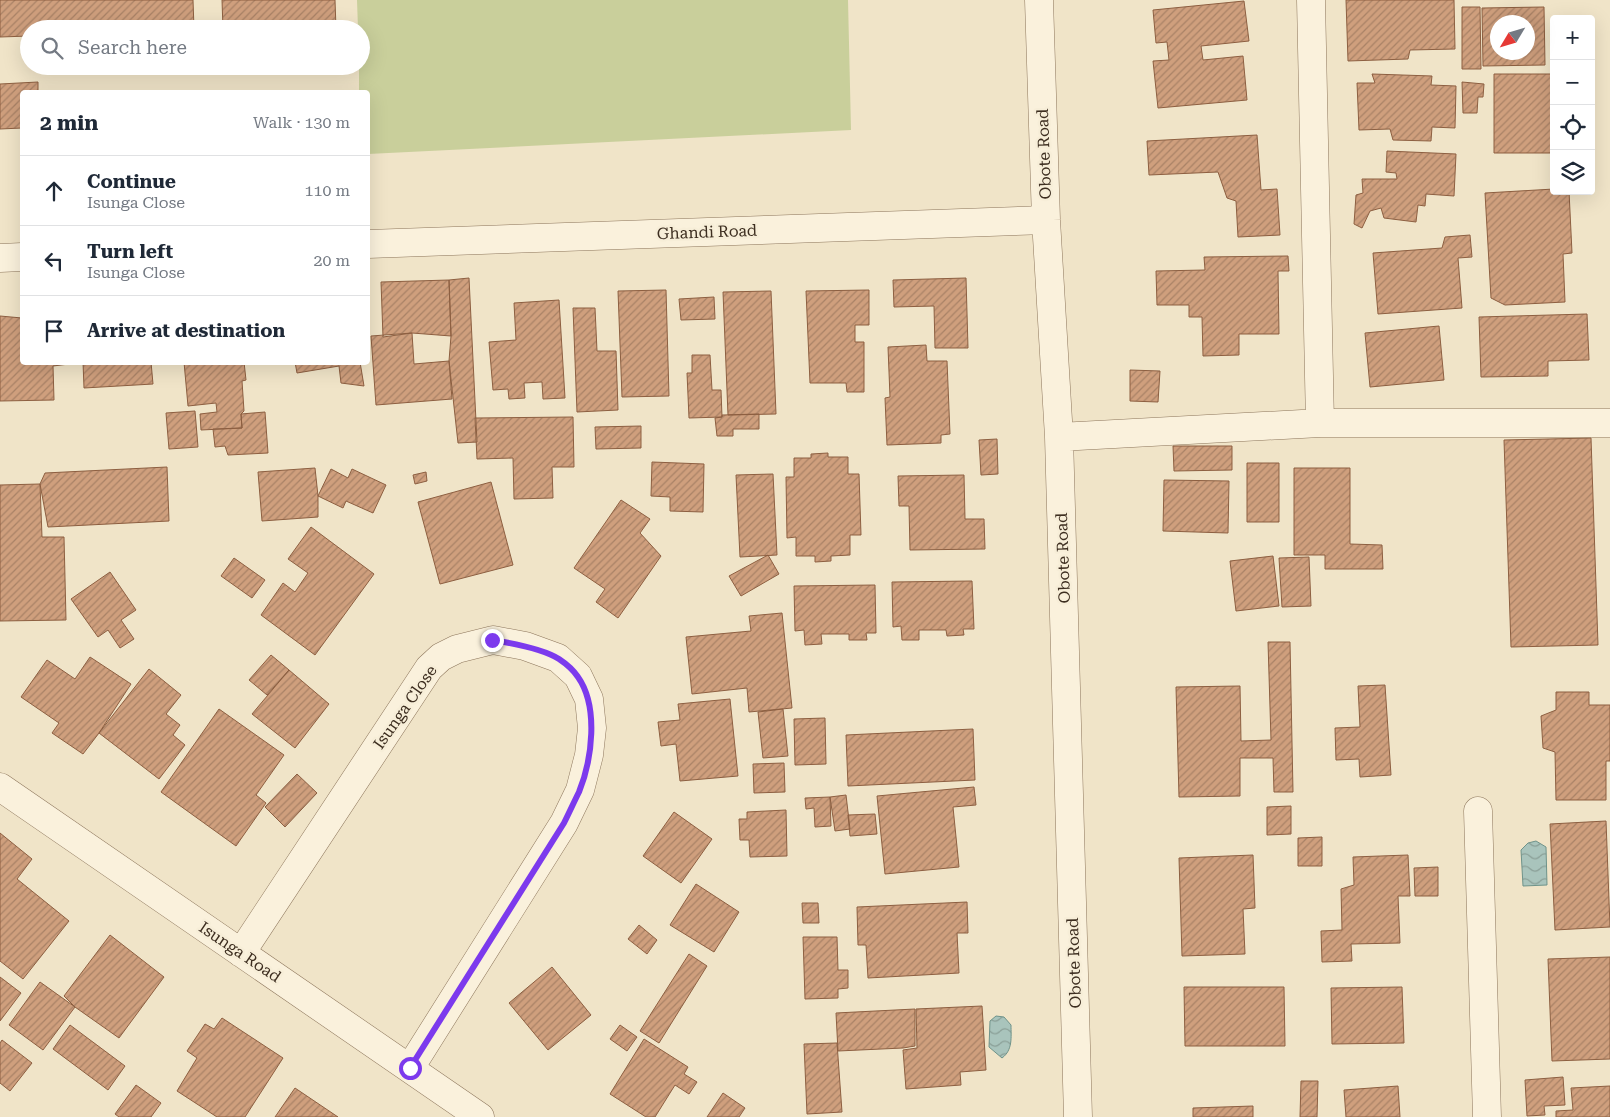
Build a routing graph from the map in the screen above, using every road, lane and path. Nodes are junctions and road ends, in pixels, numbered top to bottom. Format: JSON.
{"nodes":[{"id":1,"x":1040,"y":0,"type":"edge"},
{"id":2,"x":1311,"y":0,"type":"edge"},
{"id":3,"x":1046,"y":220,"type":"junction"},
{"id":4,"x":370,"y":244,"type":"edge"},
{"id":5,"x":20,"y":257,"type":"edge"},
{"id":6,"x":0,"y":258,"type":"edge"},
{"id":7,"x":1320,"y":423,"type":"junction"},
{"id":8,"x":1610,"y":423,"type":"edge"},
{"id":9,"x":1059,"y":437,"type":"junction"},
{"id":10,"x":0,"y":787,"type":"edge"},
{"id":11,"x":1478,"y":811,"type":"dead end"},
{"id":12,"x":241,"y":952,"type":"junction"},
{"id":13,"x":410,"y":1068,"type":"junction"},
{"id":14,"x":480,"y":1117,"type":"edge"},
{"id":15,"x":1078,"y":1117,"type":"edge"},
{"id":16,"x":1487,"y":1117,"type":"edge"}],
"edges":[{"from":1,"to":3,"type":"street","name":"Obote Road"},
{"from":2,"to":7,"type":"street"},
{"from":3,"to":4,"type":"street","name":"Ghandi Road"},
{"from":3,"to":9,"type":"street","name":"Obote Road"},
{"from":5,"to":6,"type":"street"},
{"from":7,"to":8,"type":"street"},
{"from":7,"to":9,"type":"street"},
{"from":9,"to":15,"type":"street","name":"Obote Road"},
{"from":10,"to":12,"type":"street","name":"Isunga Road"},
{"from":11,"to":16,"type":"street"},
{"from":12,"to":13,"type":"street","name":"Isunga Road"},
{"from":12,"to":13,"type":"street","name":"Isunga Close"},
{"from":13,"to":14,"type":"street","name":"Isunga Road"}]}
